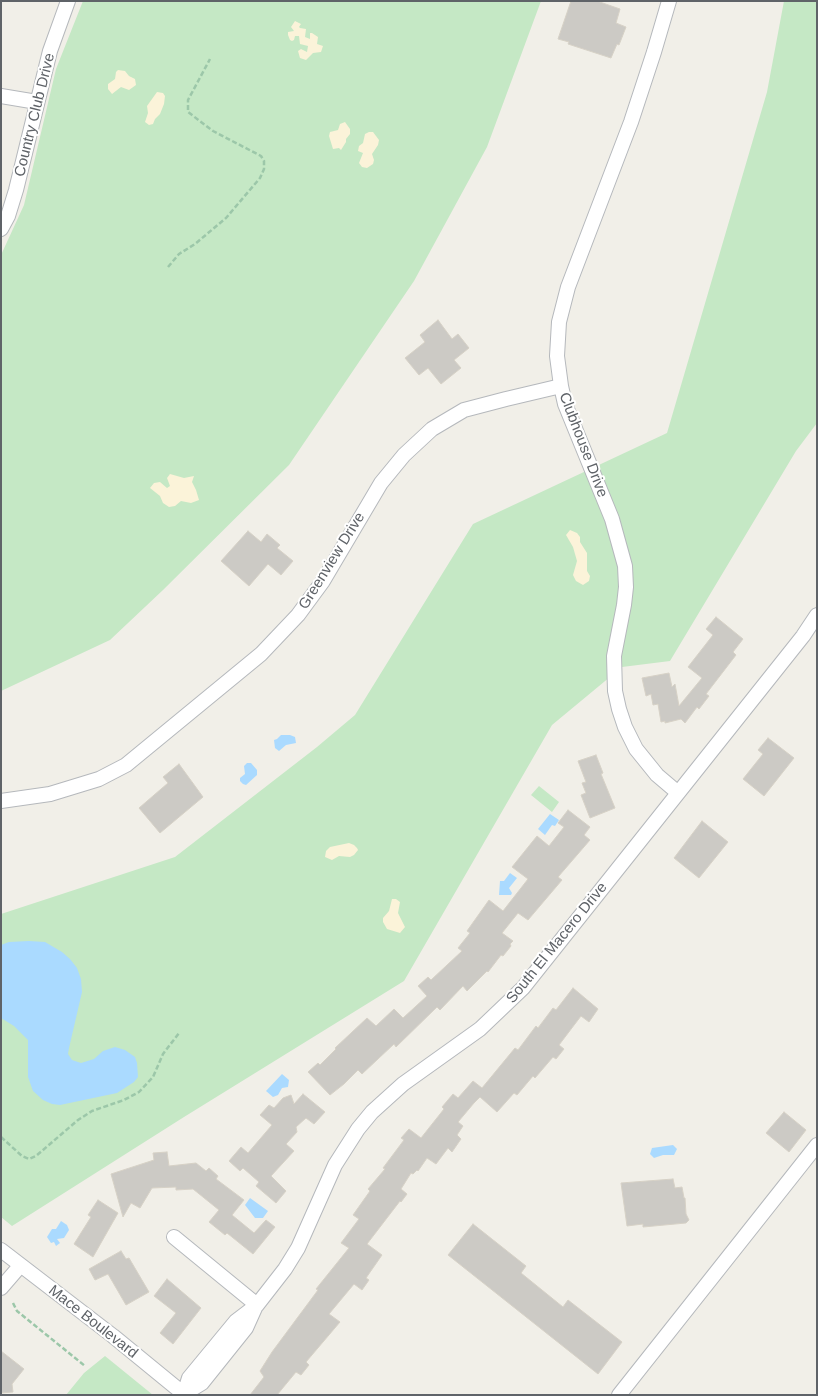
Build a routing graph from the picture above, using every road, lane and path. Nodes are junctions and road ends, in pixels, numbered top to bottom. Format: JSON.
{"nodes":[{"id":1,"x":68,"y":1,"type":"edge"},
{"id":2,"x":669,"y":1,"type":"edge"},
{"id":3,"x":210,"y":59,"type":"dead end"},
{"id":4,"x":1,"y":96,"type":"edge"},
{"id":5,"x":37,"y":102,"type":"junction"},
{"id":6,"x":1,"y":229,"type":"edge"},
{"id":7,"x":168,"y":267,"type":"dead end"},
{"id":8,"x":561,"y":386,"type":"junction"},
{"id":9,"x":817,"y":615,"type":"edge"},
{"id":10,"x":677,"y":792,"type":"junction"},
{"id":11,"x":1,"y":801,"type":"edge"},
{"id":12,"x":179,"y":1033,"type":"dead end"},
{"id":13,"x":1,"y":1137,"type":"edge"},
{"id":14,"x":817,"y":1145,"type":"edge"},
{"id":15,"x":174,"y":1237,"type":"dead end"},
{"id":16,"x":1,"y":1250,"type":"edge"},
{"id":17,"x":20,"y":1266,"type":"junction"},
{"id":18,"x":1,"y":1288,"type":"edge"},
{"id":19,"x":13,"y":1304,"type":"dead end"},
{"id":20,"x":256,"y":1305,"type":"junction"},
{"id":21,"x":85,"y":1366,"type":"dead end"},
{"id":22,"x":184,"y":1394,"type":"edge"},
{"id":23,"x":619,"y":1395,"type":"edge"}],
"edges":[{"from":1,"to":5,"type":"street","name":"Country Club Drive"},
{"from":2,"to":8,"type":"street","name":"Clubhouse Drive"},
{"from":3,"to":7,"type":"path"},
{"from":4,"to":5,"type":"street"},
{"from":5,"to":6,"type":"street","name":"Country Club Drive"},
{"from":8,"to":10,"type":"street","name":"Clubhouse Drive"},
{"from":8,"to":11,"type":"street","name":"Greenview Drive"},
{"from":9,"to":10,"type":"street","name":"South El Macero Drive"},
{"from":10,"to":20,"type":"street","name":"South El Macero Drive"},
{"from":12,"to":13,"type":"path"},
{"from":14,"to":23,"type":"street"},
{"from":15,"to":20,"type":"street"},
{"from":16,"to":17,"type":"street","name":"Mace Boulevard"},
{"from":17,"to":18,"type":"street"},
{"from":17,"to":22,"type":"street","name":"Mace Boulevard"},
{"from":19,"to":21,"type":"path"},
{"from":20,"to":22,"type":"street","name":"South El Macero Drive"}]}
